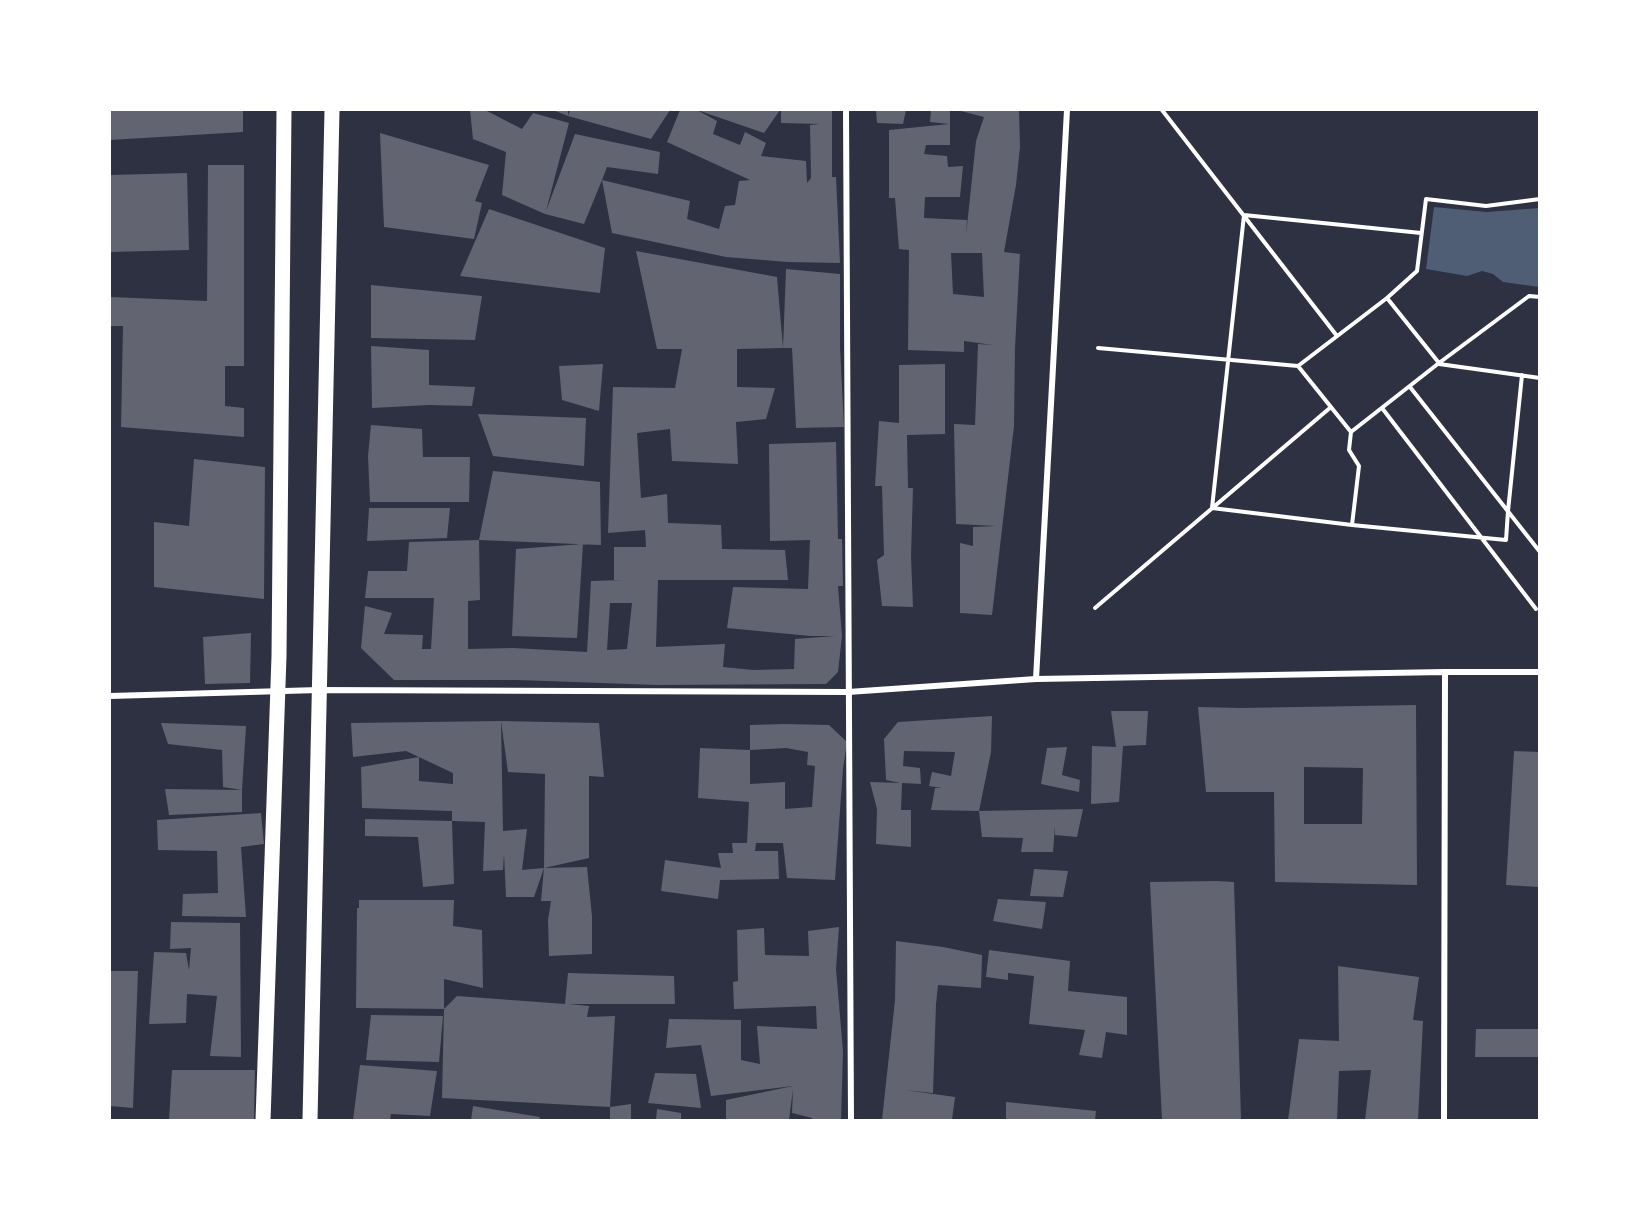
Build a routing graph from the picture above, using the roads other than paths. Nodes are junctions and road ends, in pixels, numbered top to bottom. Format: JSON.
{"nodes":[{"id":1,"x":284,"y":110,"type":"edge"},
{"id":2,"x":332,"y":110,"type":"edge"},
{"id":3,"x":846,"y":110,"type":"edge"},
{"id":4,"x":1067,"y":110,"type":"edge"},
{"id":5,"x":1445,"y":672,"type":"junction"},
{"id":6,"x":1539,"y":672,"type":"edge"},
{"id":7,"x":1036,"y":679,"type":"junction"},
{"id":8,"x":319,"y":690,"type":"junction"},
{"id":9,"x":277,"y":691,"type":"junction"},
{"id":10,"x":848,"y":692,"type":"junction"},
{"id":11,"x":110,"y":696,"type":"edge"},
{"id":12,"x":263,"y":1120,"type":"edge"},
{"id":13,"x":310,"y":1120,"type":"edge"},
{"id":14,"x":851,"y":1120,"type":"edge"},
{"id":15,"x":1444,"y":1120,"type":"edge"}],
"edges":[{"from":1,"to":9,"type":"main road"},
{"from":2,"to":8,"type":"main road"},
{"from":3,"to":10,"type":"street"},
{"from":4,"to":7,"type":"street"},
{"from":5,"to":6,"type":"street"},
{"from":5,"to":7,"type":"street"},
{"from":5,"to":15,"type":"street"},
{"from":7,"to":10,"type":"street"},
{"from":8,"to":9,"type":"street"},
{"from":8,"to":10,"type":"street"},
{"from":8,"to":13,"type":"main road"},
{"from":9,"to":11,"type":"street"},
{"from":9,"to":12,"type":"main road"},
{"from":10,"to":14,"type":"street"}]}
